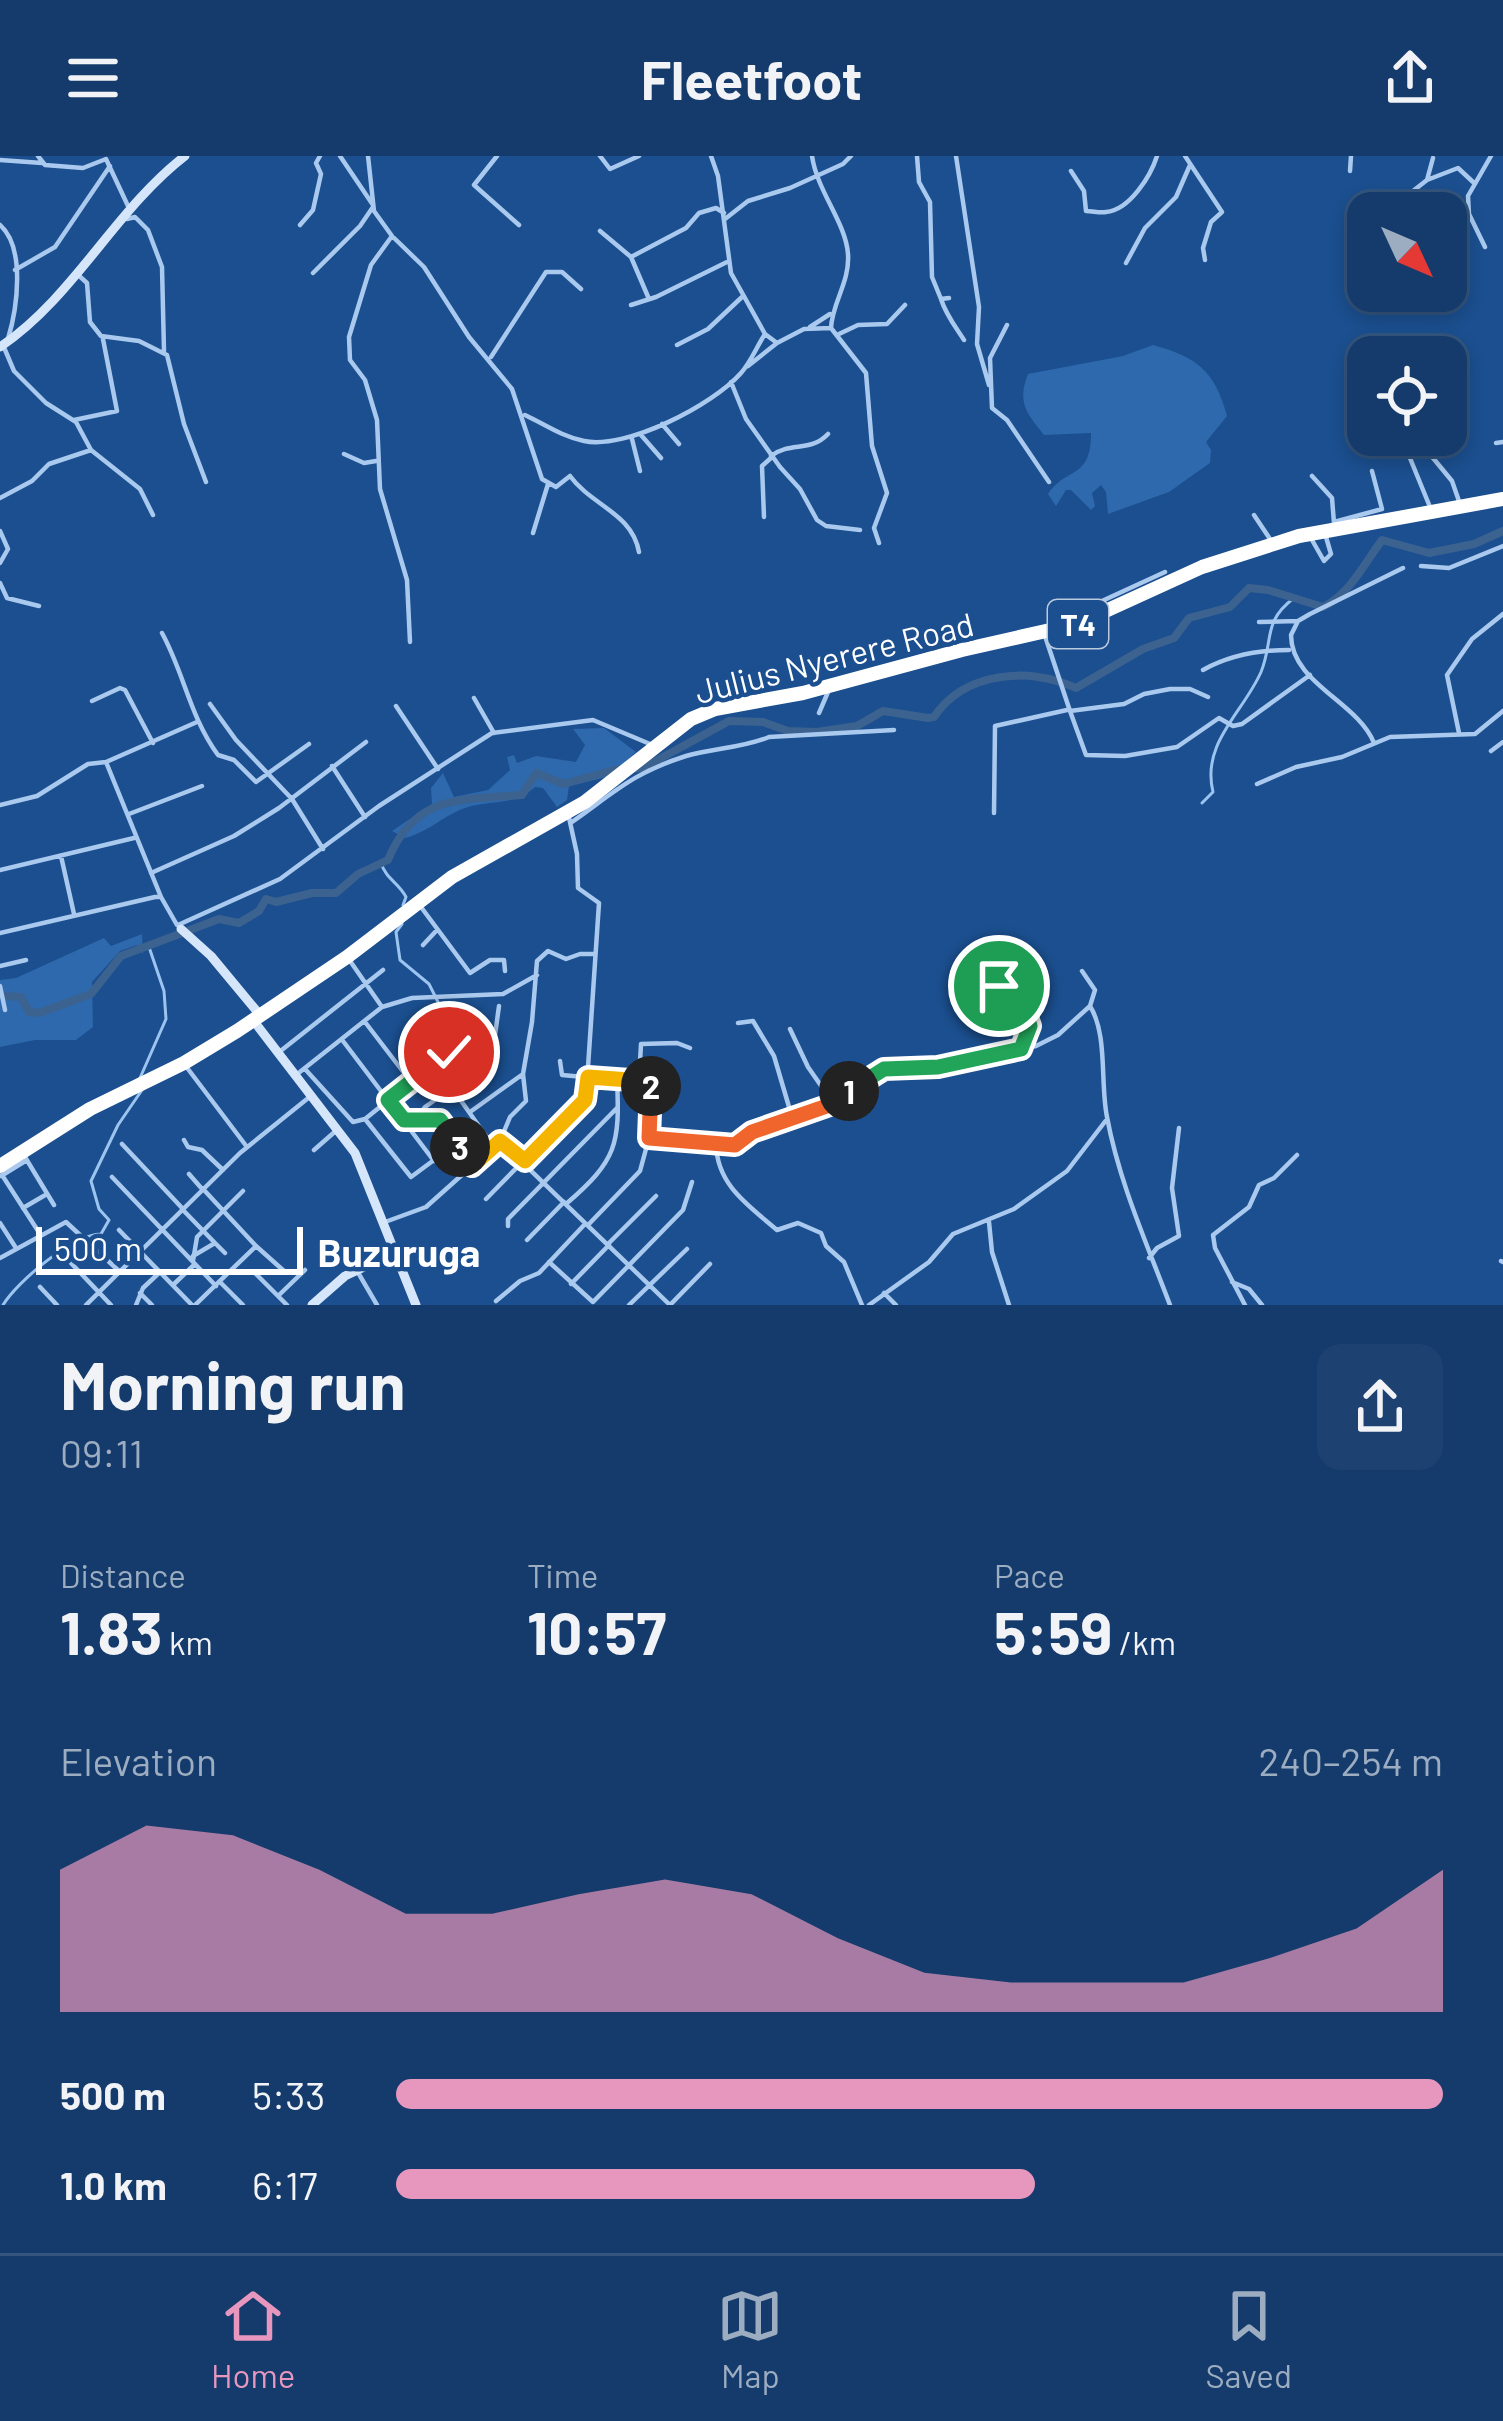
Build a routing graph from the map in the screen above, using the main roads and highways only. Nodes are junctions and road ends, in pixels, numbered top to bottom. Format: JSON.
{"nodes":[{"id":1,"x":1503,"y":499,"type":"edge"},
{"id":2,"x":1,"y":1173,"type":"edge"}],
"edges":[{"from":1,"to":2,"type":"highway","name":"Julius Nyerere Road","number":"T4"}]}
